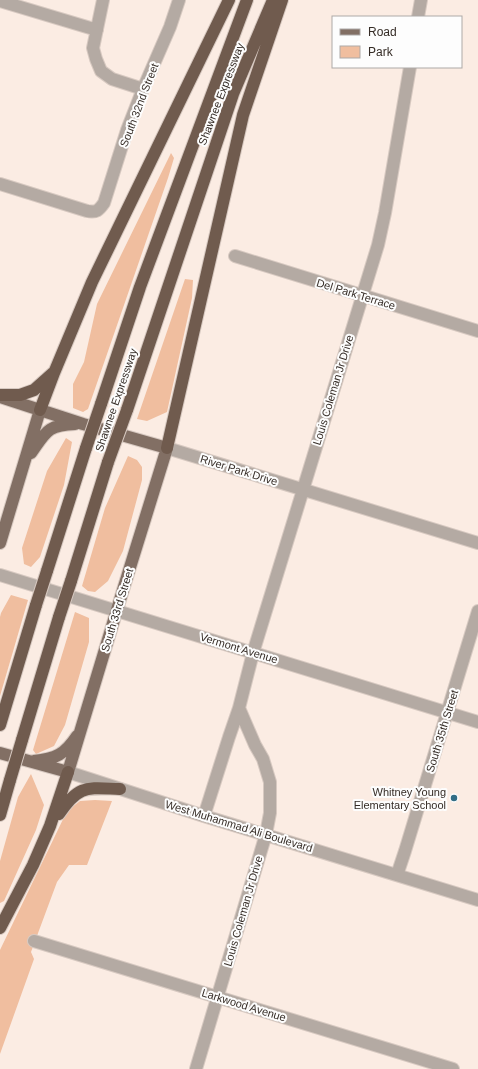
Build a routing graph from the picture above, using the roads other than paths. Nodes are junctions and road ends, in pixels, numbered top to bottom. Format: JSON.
{"nodes":[{"id":1,"x":104,"y":0,"type":"edge"},
{"id":2,"x":178,"y":0,"type":"edge"},
{"id":3,"x":229,"y":0,"type":"edge"},
{"id":4,"x":247,"y":0,"type":"edge"},
{"id":5,"x":272,"y":0,"type":"edge"},
{"id":6,"x":282,"y":0,"type":"edge"},
{"id":7,"x":421,"y":0,"type":"edge"},
{"id":8,"x":0,"y":1,"type":"edge"},
{"id":9,"x":418,"y":16,"type":"edge"},
{"id":10,"x":97,"y":30,"type":"junction"},
{"id":11,"x":410,"y":68,"type":"edge"},
{"id":12,"x":143,"y":89,"type":"junction"},
{"id":13,"x":0,"y":184,"type":"edge"},
{"id":14,"x":235,"y":256,"type":"dead end"},
{"id":15,"x":362,"y":296,"type":"junction"},
{"id":16,"x":478,"y":331,"type":"edge"},
{"id":17,"x":54,"y":373,"type":"junction"},
{"id":18,"x":0,"y":396,"type":"edge"},
{"id":19,"x":40,"y":410,"type":"junction"},
{"id":20,"x":83,"y":424,"type":"junction"},
{"id":21,"x":167,"y":448,"type":"junction"},
{"id":22,"x":24,"y":463,"type":"junction"},
{"id":23,"x":302,"y":490,"type":"junction"},
{"id":24,"x":0,"y":543,"type":"edge"},
{"id":25,"x":478,"y":543,"type":"edge"},
{"id":26,"x":0,"y":575,"type":"edge"},
{"id":27,"x":478,"y":610,"type":"edge"},
{"id":28,"x":117,"y":611,"type":"junction"},
{"id":29,"x":253,"y":653,"type":"junction"},
{"id":30,"x":239,"y":708,"type":"junction"},
{"id":31,"x":447,"y":713,"type":"junction"},
{"id":32,"x":478,"y":722,"type":"edge"},
{"id":33,"x":0,"y":725,"type":"edge"},
{"id":34,"x":80,"y":732,"type":"junction"},
{"id":35,"x":0,"y":753,"type":"edge"},
{"id":36,"x":27,"y":761,"type":"junction"},
{"id":37,"x":68,"y":772,"type":"junction"},
{"id":38,"x":120,"y":789,"type":"junction"},
{"id":39,"x":0,"y":815,"type":"edge"},
{"id":40,"x":204,"y":816,"type":"junction"},
{"id":41,"x":50,"y":826,"type":"junction"},
{"id":42,"x":266,"y":834,"type":"junction"},
{"id":43,"x":397,"y":875,"type":"junction"},
{"id":44,"x":478,"y":900,"type":"edge"},
{"id":45,"x":0,"y":928,"type":"edge"},
{"id":46,"x":34,"y":941,"type":"dead end"},
{"id":47,"x":218,"y":997,"type":"junction"},
{"id":48,"x":196,"y":1069,"type":"edge"},
{"id":49,"x":453,"y":1069,"type":"edge"}],
"edges":[{"from":1,"to":10,"type":"street"},
{"from":2,"to":12,"type":"street","name":"South 32nd Street"},
{"from":3,"to":17,"type":"highway"},
{"from":4,"to":33,"type":"highway","name":"Shawnee Expressway","bridge":true},
{"from":5,"to":39,"type":"highway","name":"Shawnee Expressway","bridge":true},
{"from":6,"to":21,"type":"highway"},
{"from":7,"to":9,"type":"street"},
{"from":8,"to":10,"type":"street"},
{"from":10,"to":12,"type":"street"},
{"from":11,"to":15,"type":"street","name":"Louis Coleman Jr Drive"},
{"from":12,"to":13,"type":"street","name":"South 32nd Street"},
{"from":14,"to":15,"type":"street","name":"Del Park Terrace"},
{"from":15,"to":16,"type":"street","name":"Del Park Terrace"},
{"from":15,"to":23,"type":"street","name":"Louis Coleman Jr Drive"},
{"from":17,"to":18,"type":"highway"},
{"from":17,"to":19,"type":"highway"},
{"from":18,"to":19,"type":"main road","name":"River Park Drive"},
{"from":19,"to":20,"type":"main road","name":"River Park Drive"},
{"from":19,"to":22,"type":"main road"},
{"from":20,"to":21,"type":"main road","name":"River Park Drive"},
{"from":20,"to":22,"type":"main road"},
{"from":21,"to":23,"type":"street","name":"River Park Drive"},
{"from":21,"to":28,"type":"main road","name":"South 33rd Street"},
{"from":22,"to":24,"type":"main road"},
{"from":23,"to":25,"type":"street","name":"River Park Drive"},
{"from":23,"to":29,"type":"street","name":"Louis Coleman Jr Drive"},
{"from":26,"to":28,"type":"street","name":"Vermont Avenue"},
{"from":27,"to":31,"type":"street","name":"South 35th Street"},
{"from":28,"to":29,"type":"street","name":"Vermont Avenue"},
{"from":28,"to":34,"type":"main road","name":"South 33rd Street"},
{"from":29,"to":30,"type":"street","name":"Louis Coleman Jr Drive"},
{"from":29,"to":31,"type":"street","name":"Vermont Avenue"},
{"from":30,"to":40,"type":"street","name":"Louis Coleman Jr Drive"},
{"from":30,"to":42,"type":"street","name":"Louis Coleman Jr Drive"},
{"from":31,"to":32,"type":"street","name":"Vermont Avenue"},
{"from":31,"to":43,"type":"street","name":"South 35th Street"},
{"from":34,"to":36,"type":"main road"},
{"from":34,"to":37,"type":"main road","name":"South 33rd Street"},
{"from":35,"to":36,"type":"main road","name":"West Muhammad Ali Boulevard"},
{"from":36,"to":37,"type":"main road","name":"West Muhammad Ali Boulevard"},
{"from":37,"to":38,"type":"street","name":"West Muhammad Ali Boulevard"},
{"from":37,"to":41,"type":"highway"},
{"from":38,"to":40,"type":"street","name":"West Muhammad Ali Boulevard"},
{"from":38,"to":41,"type":"highway"},
{"from":40,"to":42,"type":"street","name":"West Muhammad Ali Boulevard"},
{"from":41,"to":45,"type":"highway"},
{"from":42,"to":43,"type":"street","name":"West Muhammad Ali Boulevard"},
{"from":42,"to":47,"type":"street","name":"Louis Coleman Jr Drive"},
{"from":43,"to":44,"type":"street","name":"West Muhammad Ali Boulevard"},
{"from":46,"to":47,"type":"street","name":"Larkwood Avenue"},
{"from":47,"to":48,"type":"street","name":"Louis Coleman Jr Drive"},
{"from":47,"to":49,"type":"street","name":"Larkwood Avenue"}]}
